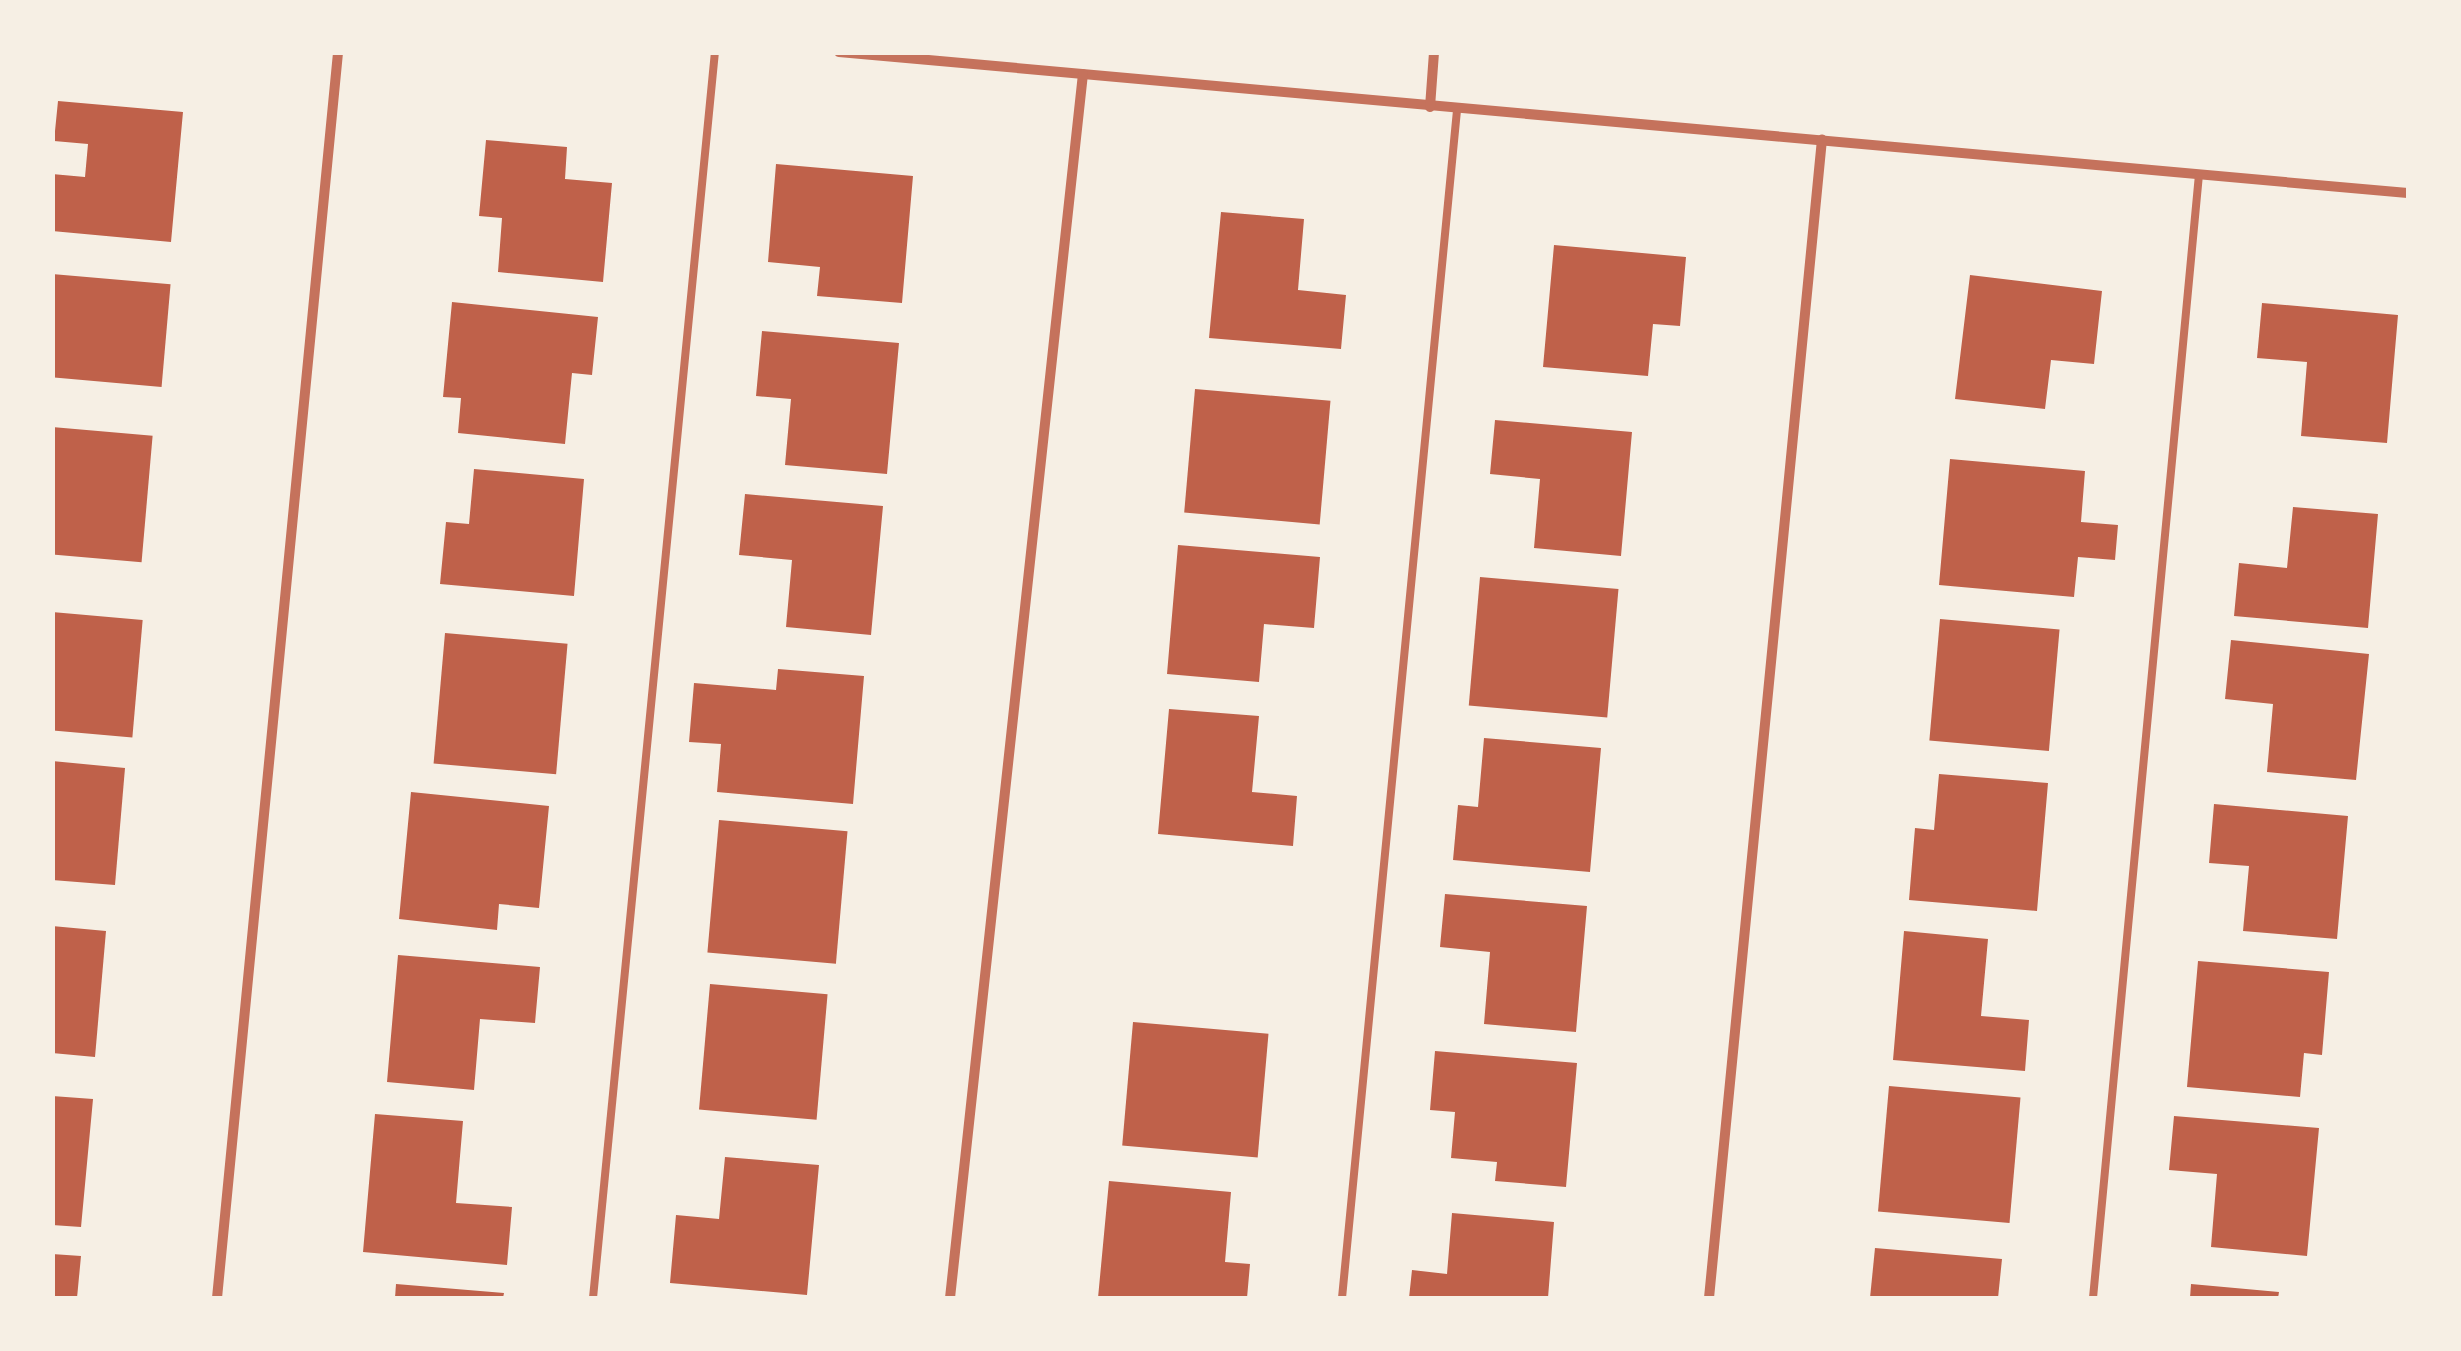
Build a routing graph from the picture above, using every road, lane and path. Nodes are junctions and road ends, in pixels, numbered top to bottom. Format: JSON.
{"nodes":[{"id":1,"x":338,"y":52,"type":"edge"},
{"id":2,"x":715,"y":52,"type":"edge"},
{"id":3,"x":839,"y":52,"type":"edge"},
{"id":4,"x":1434,"y":52,"type":"edge"},
{"id":5,"x":1083,"y":74,"type":"junction"},
{"id":6,"x":1430,"y":107,"type":"junction"},
{"id":7,"x":1458,"y":110,"type":"junction"},
{"id":8,"x":1822,"y":140,"type":"junction"},
{"id":9,"x":2199,"y":175,"type":"junction"},
{"id":10,"x":2408,"y":194,"type":"edge"},
{"id":11,"x":217,"y":1298,"type":"edge"},
{"id":12,"x":594,"y":1298,"type":"edge"},
{"id":13,"x":950,"y":1298,"type":"edge"},
{"id":14,"x":1342,"y":1298,"type":"edge"},
{"id":15,"x":1710,"y":1298,"type":"edge"},
{"id":16,"x":2094,"y":1298,"type":"edge"}],
"edges":[{"from":1,"to":11,"type":"street"},
{"from":2,"to":12,"type":"lane"},
{"from":3,"to":5,"type":"street"},
{"from":4,"to":6,"type":"street"},
{"from":5,"to":6,"type":"street"},
{"from":5,"to":13,"type":"street"},
{"from":6,"to":7,"type":"street"},
{"from":7,"to":8,"type":"street"},
{"from":7,"to":14,"type":"lane"},
{"from":8,"to":9,"type":"street"},
{"from":8,"to":15,"type":"street"},
{"from":9,"to":10,"type":"street"},
{"from":9,"to":16,"type":"lane"}]}
